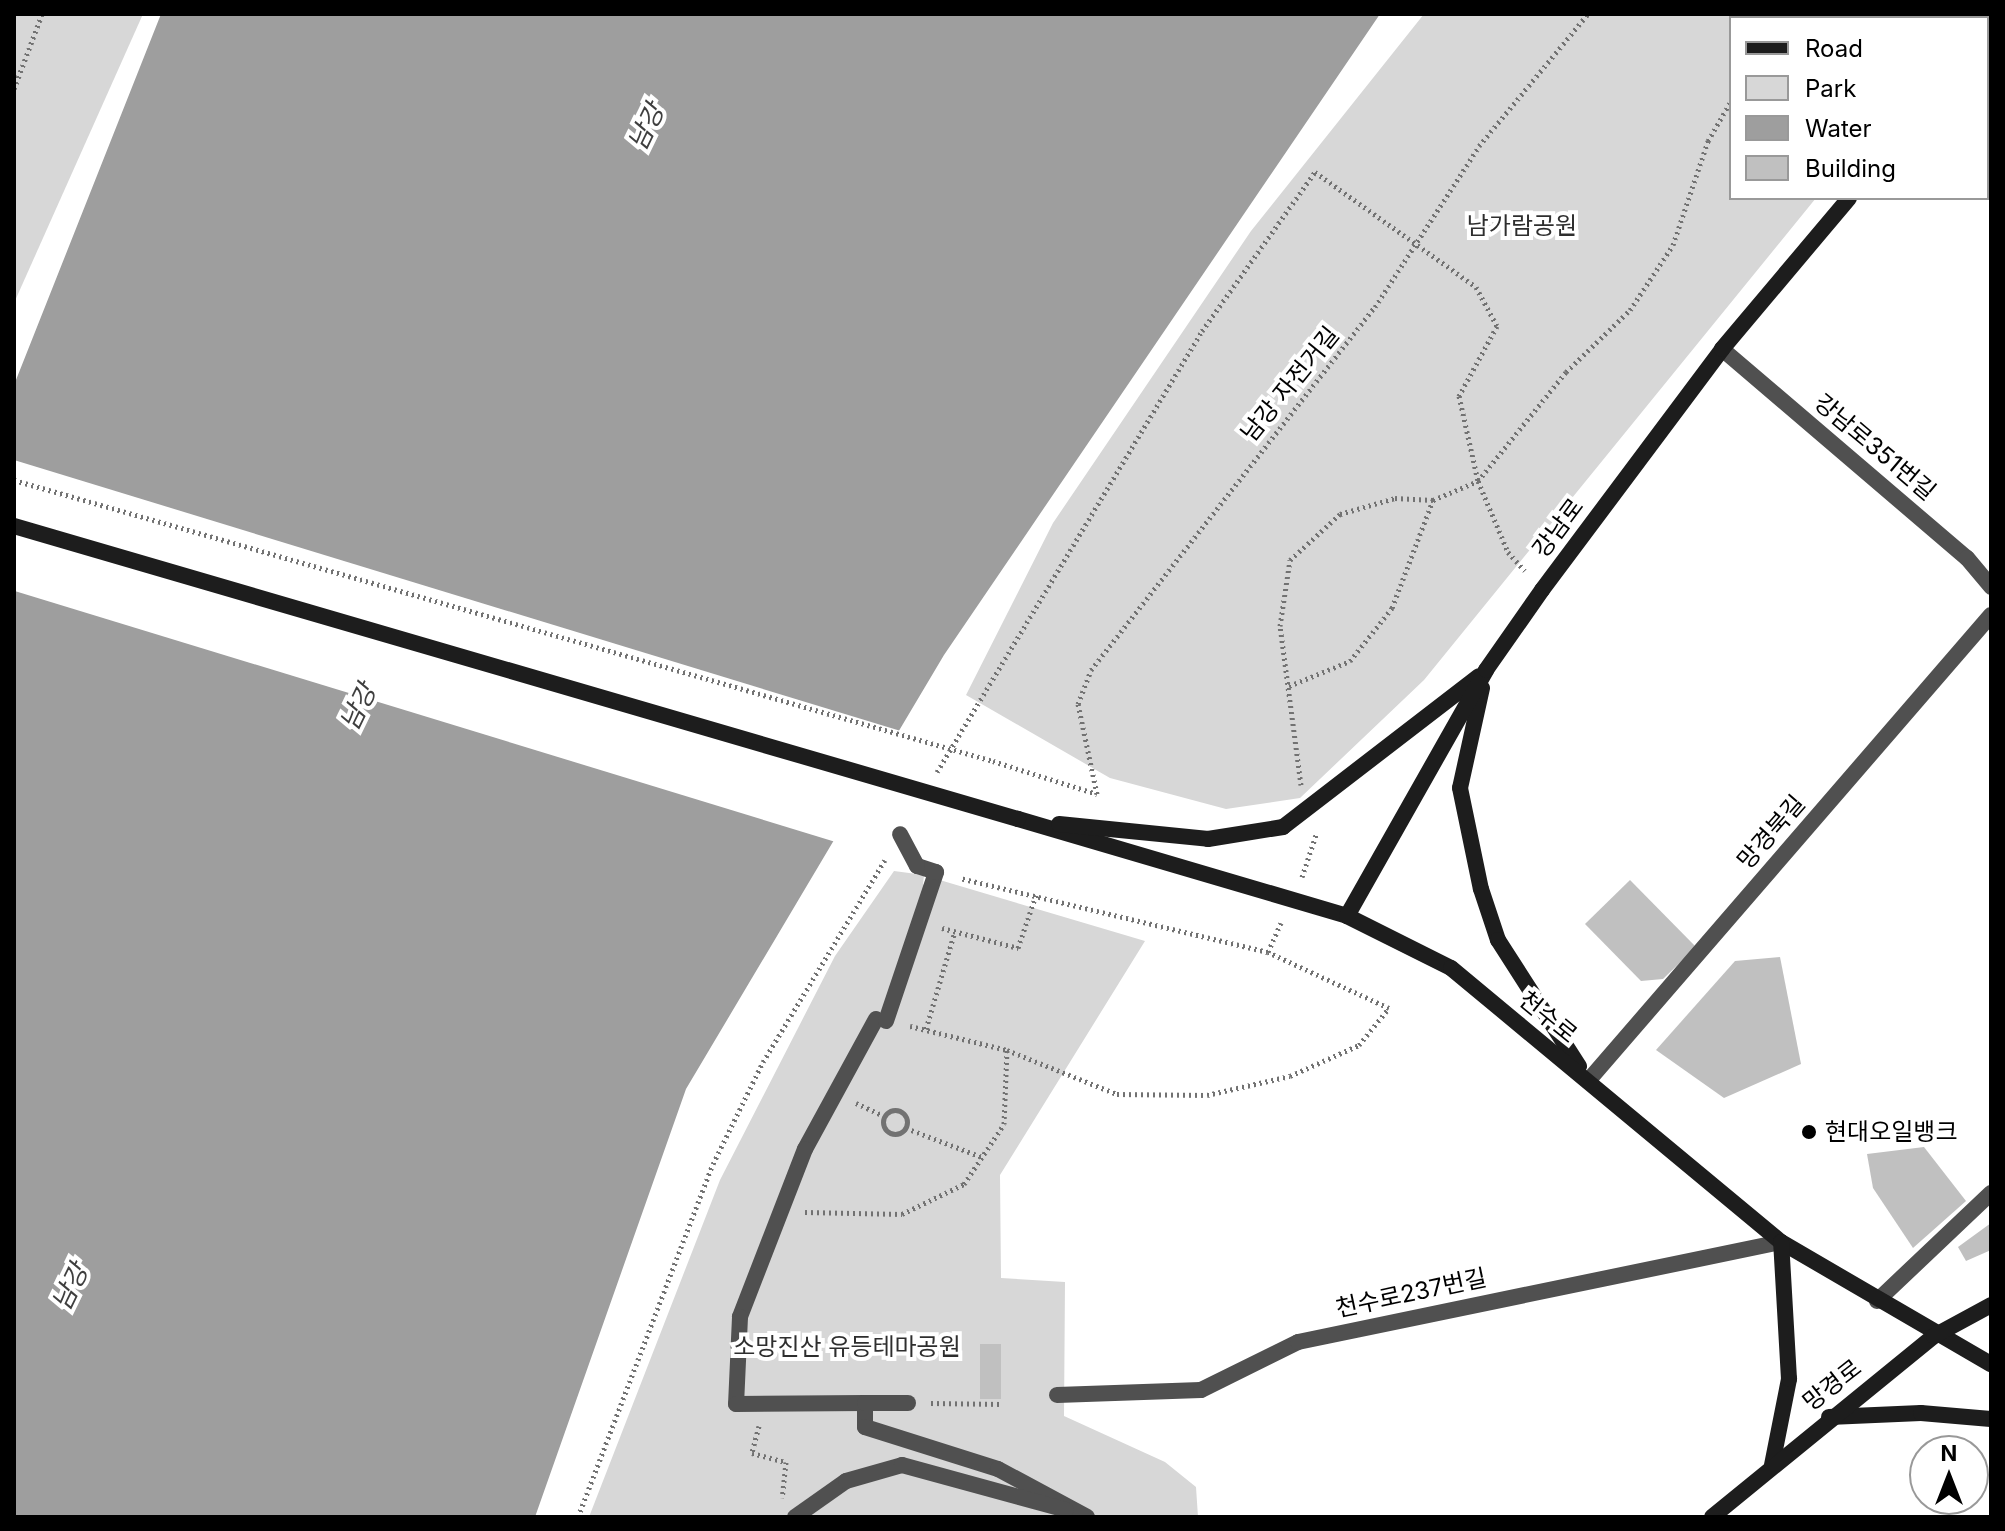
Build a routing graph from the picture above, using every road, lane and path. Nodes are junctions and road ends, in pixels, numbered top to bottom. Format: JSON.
{"nodes":[{"id":1,"x":42,"y":14,"type":"edge"},
{"id":2,"x":1588,"y":14,"type":"edge"},
{"id":3,"x":14,"y":89,"type":"edge"},
{"id":4,"x":1729,"y":104,"type":"edge"},
{"id":5,"x":1847,"y":200,"type":"edge"},
{"id":6,"x":1411,"y":247,"type":"junction"},
{"id":7,"x":1722,"y":349,"type":"junction"},
{"id":8,"x":14,"y":480,"type":"edge"},
{"id":9,"x":1478,"y":481,"type":"junction"},
{"id":10,"x":1433,"y":500,"type":"junction"},
{"id":11,"x":14,"y":526,"type":"edge"},
{"id":12,"x":1991,"y":587,"type":"edge"},
{"id":13,"x":1542,"y":590,"type":"junction"},
{"id":14,"x":1991,"y":615,"type":"edge"},
{"id":15,"x":1486,"y":670,"type":"junction"},
{"id":16,"x":1289,"y":686,"type":"junction"},
{"id":17,"x":1307,"y":812,"type":"junction"},
{"id":18,"x":1018,"y":819,"type":"junction"},
{"id":19,"x":900,"y":834,"type":"dead end"},
{"id":20,"x":936,"y":872,"type":"junction"},
{"id":21,"x":1036,"y":895,"type":"junction"},
{"id":22,"x":1292,"y":900,"type":"junction"},
{"id":23,"x":1347,"y":916,"type":"junction"},
{"id":24,"x":919,"y":922,"type":"junction"},
{"id":25,"x":955,"y":931,"type":"junction"},
{"id":26,"x":1268,"y":952,"type":"junction"},
{"id":27,"x":881,"y":1020,"type":"junction"},
{"id":28,"x":926,"y":1029,"type":"junction"},
{"id":29,"x":1007,"y":1050,"type":"junction"},
{"id":30,"x":1588,"y":1081,"type":"junction"},
{"id":31,"x":906,"y":1128,"type":"junction"},
{"id":32,"x":982,"y":1157,"type":"junction"},
{"id":33,"x":1991,"y":1193,"type":"edge"},
{"id":34,"x":780,"y":1211,"type":"junction"},
{"id":35,"x":1781,"y":1242,"type":"junction"},
{"id":36,"x":1877,"y":1301,"type":"junction"},
{"id":37,"x":1991,"y":1305,"type":"edge"},
{"id":38,"x":1934,"y":1336,"type":"junction"},
{"id":39,"x":1991,"y":1364,"type":"edge"},
{"id":40,"x":1057,"y":1395,"type":"dead end"},
{"id":41,"x":865,"y":1403,"type":"junction"},
{"id":42,"x":908,"y":1403,"type":"joint"},
{"id":43,"x":1002,"y":1404,"type":"dead end"},
{"id":44,"x":761,"y":1417,"type":"dead end"},
{"id":45,"x":1829,"y":1417,"type":"junction"},
{"id":46,"x":1991,"y":1419,"type":"edge"},
{"id":47,"x":1772,"y":1465,"type":"junction"},
{"id":48,"x":781,"y":1503,"type":"dead end"},
{"id":49,"x":1086,"y":1516,"type":"edge"},
{"id":50,"x":795,"y":1517,"type":"edge"},
{"id":51,"x":1712,"y":1517,"type":"edge"}],
"edges":[{"from":1,"to":3,"type":"path"},
{"from":2,"to":6,"type":"path","name":"남강 자전거길"},
{"from":4,"to":9,"type":"path"},
{"from":5,"to":7,"type":"street","name":"강남로"},
{"from":6,"to":8,"type":"path","name":"남강 자전거길","bridge":true},
{"from":6,"to":9,"type":"path"},
{"from":7,"to":12,"type":"street","name":"강남로351번길"},
{"from":7,"to":13,"type":"street","name":"강남로"},
{"from":9,"to":10,"type":"path"},
{"from":9,"to":13,"type":"path"},
{"from":10,"to":16,"type":"path"},
{"from":10,"to":16,"type":"path"},
{"from":11,"to":18,"type":"street","bridge":true},
{"from":13,"to":15,"type":"street","name":"강남로"},
{"from":14,"to":30,"type":"street","name":"망경북길"},
{"from":15,"to":17,"type":"street"},
{"from":15,"to":23,"type":"street","name":"강남로"},
{"from":15,"to":30,"type":"street"},
{"from":16,"to":17,"type":"path"},
{"from":17,"to":18,"type":"street"},
{"from":17,"to":22,"type":"path"},
{"from":18,"to":22,"type":"street","name":"천수로"},
{"from":19,"to":20,"type":"street"},
{"from":20,"to":21,"type":"path"},
{"from":20,"to":24,"type":"street"},
{"from":21,"to":25,"type":"path"},
{"from":21,"to":26,"type":"path"},
{"from":22,"to":23,"type":"street","name":"천수로"},
{"from":22,"to":26,"type":"path"},
{"from":23,"to":30,"type":"street","name":"천수로"},
{"from":24,"to":25,"type":"path"},
{"from":24,"to":27,"type":"street"},
{"from":25,"to":28,"type":"path"},
{"from":26,"to":29,"type":"path"},
{"from":27,"to":28,"type":"path"},
{"from":27,"to":34,"type":"street"},
{"from":28,"to":29,"type":"path"},
{"from":29,"to":32,"type":"path"},
{"from":30,"to":35,"type":"street","name":"천수로"},
{"from":31,"to":31,"type":"path"},
{"from":31,"to":32,"type":"path"},
{"from":32,"to":34,"type":"path"},
{"from":33,"to":36,"type":"street"},
{"from":34,"to":41,"type":"street"},
{"from":35,"to":36,"type":"street","name":"천수로"},
{"from":35,"to":40,"type":"street","name":"천수로237번길"},
{"from":35,"to":47,"type":"street"},
{"from":36,"to":38,"type":"street","name":"천수로"},
{"from":37,"to":38,"type":"street","name":"망경로"},
{"from":38,"to":39,"type":"street","name":"천수로"},
{"from":38,"to":45,"type":"street","name":"망경로"},
{"from":41,"to":42,"type":"street"},
{"from":41,"to":49,"type":"street"},
{"from":42,"to":43,"type":"path"},
{"from":44,"to":48,"type":"path"},
{"from":45,"to":46,"type":"street"},
{"from":45,"to":47,"type":"street","name":"망경로"},
{"from":47,"to":51,"type":"street","name":"망경로"},
{"from":49,"to":50,"type":"street"}]}
